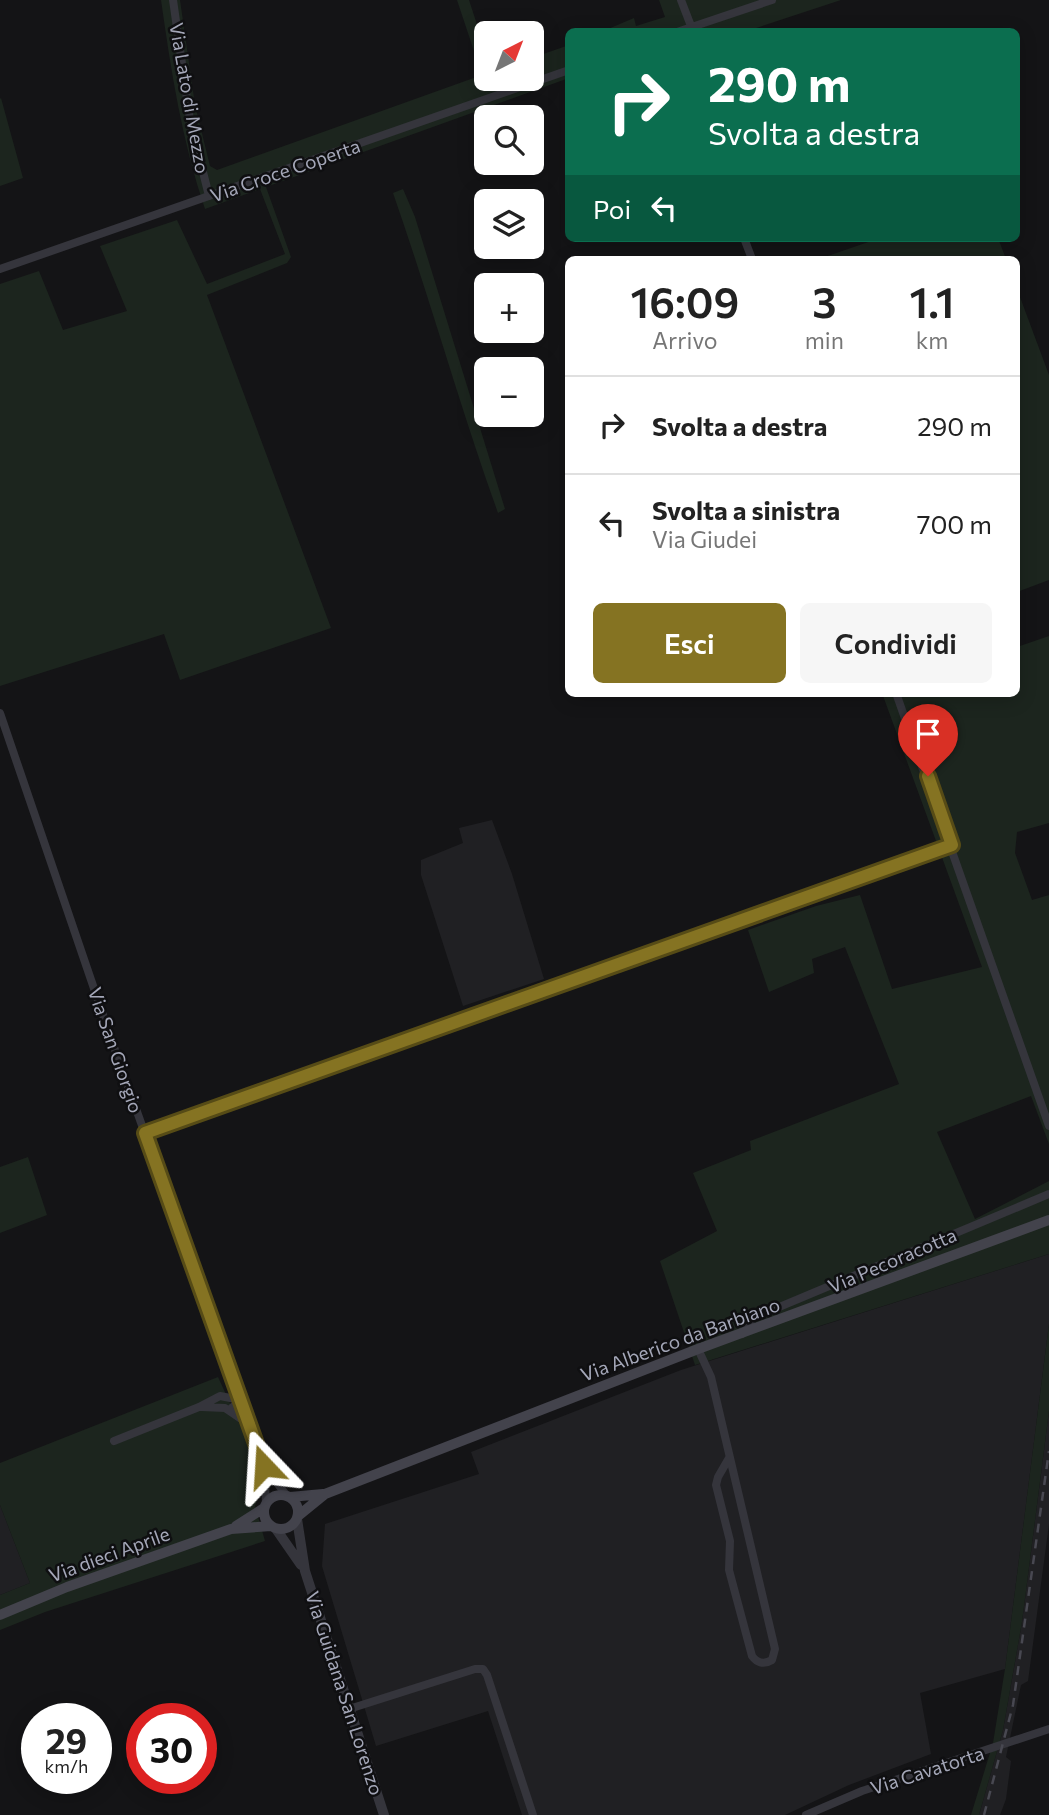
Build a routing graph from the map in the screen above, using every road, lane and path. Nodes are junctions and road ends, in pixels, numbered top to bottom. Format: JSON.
{"nodes":[{"id":1,"x":173,"y":0,"type":"edge"},
{"id":2,"x":681,"y":0,"type":"edge"},
{"id":3,"x":772,"y":0,"type":"edge"},
{"id":4,"x":691,"y":26,"type":"junction"},
{"id":5,"x":686,"y":28,"type":"edge"},
{"id":6,"x":565,"y":72,"type":"edge"},
{"id":7,"x":209,"y":197,"type":"junction"},
{"id":8,"x":0,"y":269,"type":"edge"},
{"id":9,"x":898,"y":697,"type":"edge"},
{"id":10,"x":0,"y":713,"type":"edge"},
{"id":11,"x":952,"y":845,"type":"junction"},
{"id":12,"x":1049,"y":1126,"type":"edge"},
{"id":13,"x":145,"y":1133,"type":"junction"},
{"id":14,"x":1049,"y":1194,"type":"edge"},
{"id":15,"x":1049,"y":1220,"type":"edge"},
{"id":16,"x":742,"y":1334,"type":"junction"},
{"id":17,"x":698,"y":1349,"type":"junction"},
{"id":18,"x":233,"y":1377,"type":"junction"},
{"id":19,"x":220,"y":1396,"type":"junction"},
{"id":20,"x":241,"y":1400,"type":"junction"},
{"id":21,"x":199,"y":1407,"type":"junction"},
{"id":22,"x":229,"y":1410,"type":"junction"},
{"id":23,"x":250,"y":1426,"type":"junction"},
{"id":24,"x":114,"y":1441,"type":"dead end"},
{"id":25,"x":729,"y":1458,"type":"junction"},
{"id":26,"x":264,"y":1466,"type":"junction"},
{"id":27,"x":326,"y":1494,"type":"junction"},
{"id":28,"x":289,"y":1496,"type":"junction"},
{"id":29,"x":265,"y":1506,"type":"junction"},
{"id":30,"x":298,"y":1518,"type":"junction"},
{"id":31,"x":274,"y":1527,"type":"junction"},
{"id":32,"x":230,"y":1529,"type":"junction"},
{"id":33,"x":305,"y":1571,"type":"junction"},
{"id":34,"x":0,"y":1615,"type":"edge"},
{"id":35,"x":349,"y":1709,"type":"junction"},
{"id":36,"x":1049,"y":1729,"type":"edge"},
{"id":37,"x":384,"y":1815,"type":"edge"},
{"id":38,"x":533,"y":1815,"type":"edge"},
{"id":39,"x":806,"y":1815,"type":"edge"}],
"edges":[{"from":1,"to":7,"type":"street","name":"Via Lato di Mezzo"},
{"from":2,"to":4,"type":"street"},
{"from":3,"to":4,"type":"street"},
{"from":4,"to":5,"type":"street"},
{"from":6,"to":7,"type":"street","name":"Via Croce Coperta"},
{"from":7,"to":8,"type":"street","name":"Via Croce Coperta"},
{"from":9,"to":11,"type":"street"},
{"from":10,"to":13,"type":"street","name":"Via San Giorgio"},
{"from":11,"to":12,"type":"street"},
{"from":11,"to":13,"type":"street"},
{"from":13,"to":18,"type":"street","name":"Via San Giorgio"},
{"from":14,"to":16,"type":"street","name":"Via Pecoracotta"},
{"from":15,"to":16,"type":"main road","name":"Via Alberico da Barbiano"},
{"from":16,"to":17,"type":"main road","name":"Via Alberico da Barbiano"},
{"from":17,"to":25,"type":"street"},
{"from":17,"to":27,"type":"main road","name":"Via Alberico da Barbiano"},
{"from":18,"to":19,"type":"street"},
{"from":18,"to":20,"type":"street","name":"Via San Giorgio"},
{"from":19,"to":20,"type":"street"},
{"from":19,"to":21,"type":"street"},
{"from":20,"to":22,"type":"street"},
{"from":20,"to":23,"type":"street","name":"Via San Giorgio"},
{"from":21,"to":22,"type":"street"},
{"from":21,"to":24,"type":"street"},
{"from":22,"to":23,"type":"street"},
{"from":23,"to":26,"type":"street","name":"Via San Giorgio"},
{"from":25,"to":25,"type":"street"},
{"from":26,"to":28,"type":"street","name":"Via San Giorgio"},
{"from":26,"to":29,"type":"street","name":"Via San Giorgio"},
{"from":27,"to":28,"type":"main road","name":"Via Alberico da Barbiano"},
{"from":27,"to":30,"type":"main road","name":"Via Alberico da Barbiano"},
{"from":28,"to":29,"type":"main road"},
{"from":28,"to":30,"type":"main road"},
{"from":29,"to":31,"type":"main road"},
{"from":29,"to":32,"type":"main road","name":"Via dieci Aprile"},
{"from":30,"to":31,"type":"main road"},
{"from":30,"to":33,"type":"street"},
{"from":31,"to":32,"type":"main road","name":"Via dieci Aprile"},
{"from":31,"to":33,"type":"street"},
{"from":32,"to":34,"type":"main road","name":"Via dieci Aprile"},
{"from":33,"to":35,"type":"street","name":"Via Guidana San Lorenzo"},
{"from":35,"to":37,"type":"street","name":"Via Guidana San Lorenzo"},
{"from":35,"to":38,"type":"street"},
{"from":36,"to":39,"type":"street","name":"Via Cavatorta"}]}
